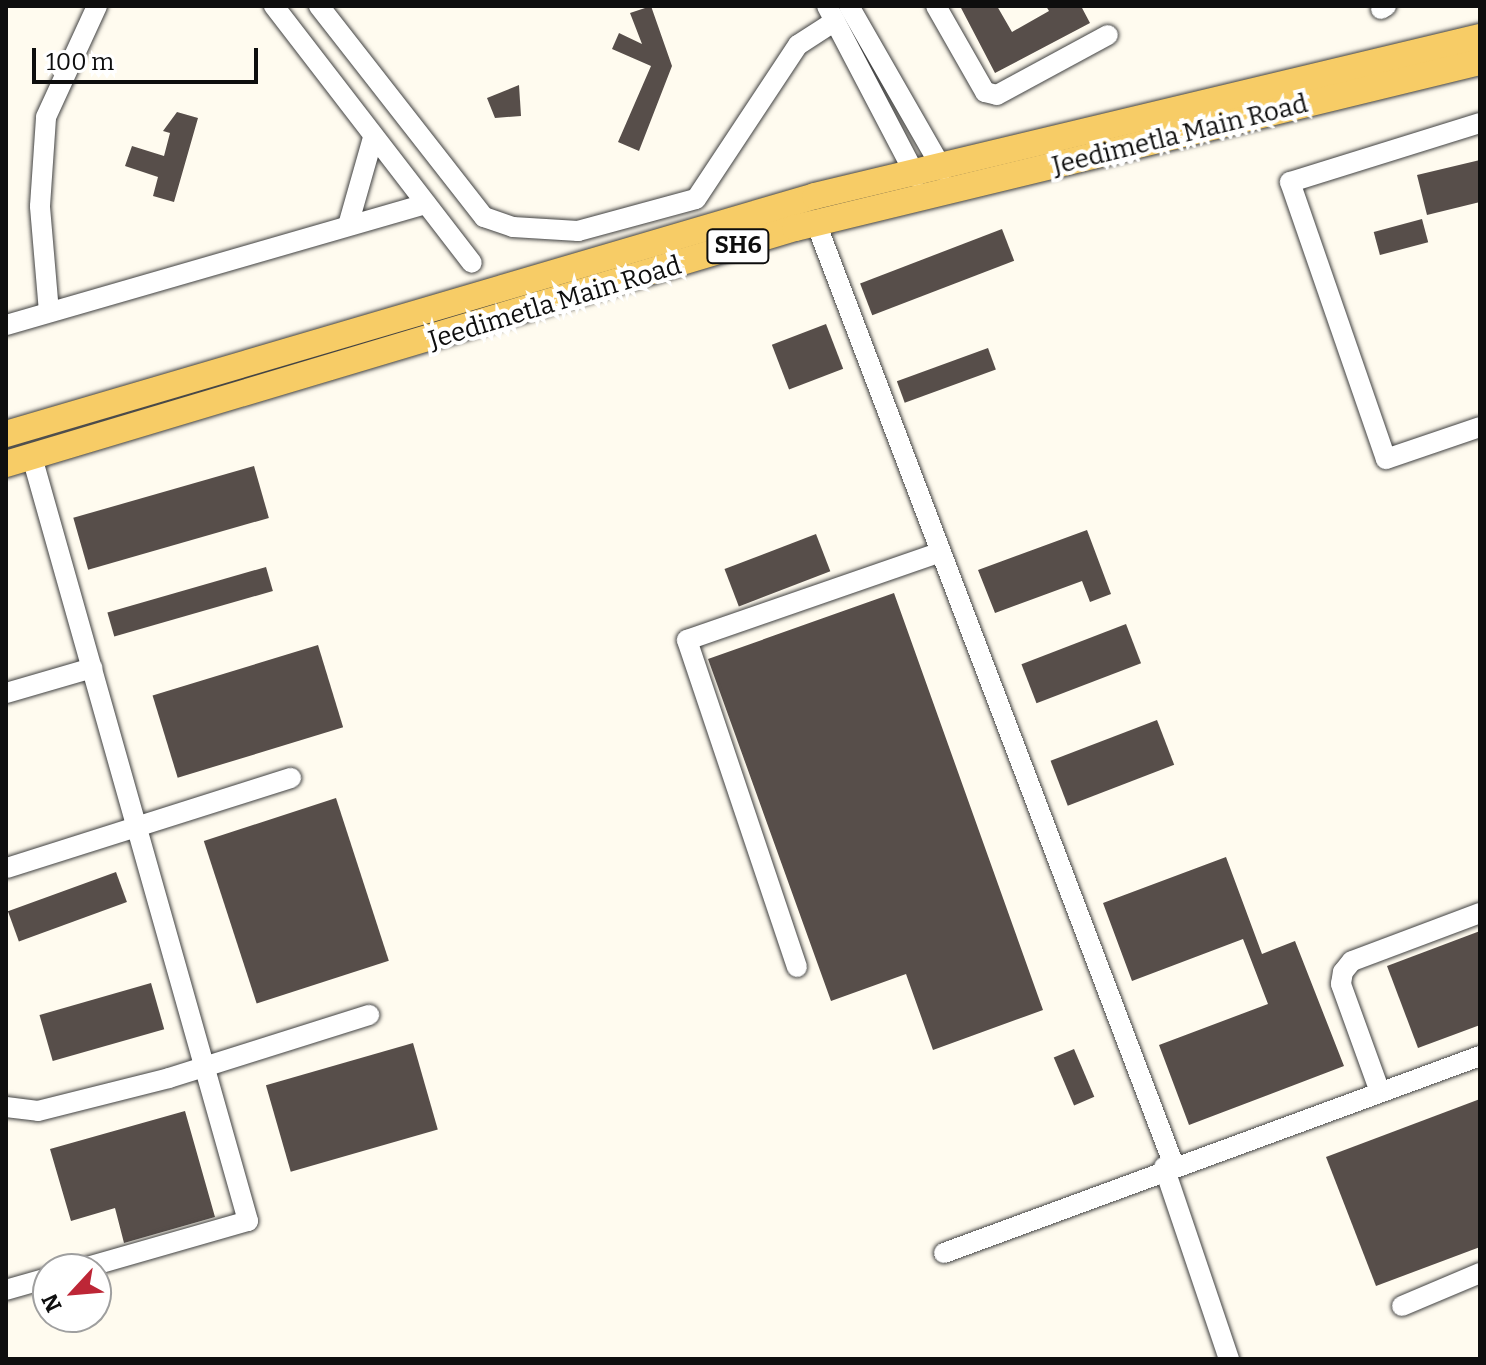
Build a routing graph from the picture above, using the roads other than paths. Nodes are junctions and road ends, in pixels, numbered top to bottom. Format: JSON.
{"nodes":[{"id":1,"x":97,"y":6,"type":"edge"},
{"id":2,"x":274,"y":6,"type":"edge"},
{"id":3,"x":319,"y":6,"type":"edge"},
{"id":4,"x":849,"y":6,"type":"edge"},
{"id":5,"x":936,"y":6,"type":"edge"},
{"id":6,"x":831,"y":14,"type":"edge"},
{"id":7,"x":1108,"y":35,"type":"dead end"},
{"id":8,"x":1480,"y":37,"type":"edge"},
{"id":9,"x":1480,"y":62,"type":"edge"},
{"id":10,"x":1287,"y":95,"type":"junction"},
{"id":11,"x":1480,"y":123,"type":"edge"},
{"id":12,"x":373,"y":138,"type":"junction"},
{"id":13,"x":943,"y":170,"type":"junction"},
{"id":14,"x":916,"y":176,"type":"junction"},
{"id":15,"x":426,"y":204,"type":"junction"},
{"id":16,"x":349,"y":222,"type":"junction"},
{"id":17,"x":816,"y":223,"type":"junction"},
{"id":18,"x":472,"y":263,"type":"dead end"},
{"id":19,"x":49,"y":312,"type":"junction"},
{"id":20,"x":6,"y":325,"type":"edge"},
{"id":21,"x":1480,"y":427,"type":"edge"},
{"id":22,"x":6,"y":434,"type":"edge"},
{"id":23,"x":32,"y":457,"type":"junction"},
{"id":24,"x":6,"y":464,"type":"edge"},
{"id":25,"x":936,"y":554,"type":"junction"},
{"id":26,"x":92,"y":668,"type":"junction"},
{"id":27,"x":6,"y":693,"type":"edge"},
{"id":28,"x":291,"y":778,"type":"dead end"},
{"id":29,"x":137,"y":825,"type":"junction"},
{"id":30,"x":7,"y":868,"type":"edge"},
{"id":31,"x":1480,"y":913,"type":"edge"},
{"id":32,"x":797,"y":967,"type":"dead end"},
{"id":33,"x":369,"y":1015,"type":"dead end"},
{"id":34,"x":1480,"y":1056,"type":"edge"},
{"id":35,"x":207,"y":1064,"type":"junction"},
{"id":36,"x":1380,"y":1092,"type":"junction"},
{"id":37,"x":6,"y":1107,"type":"edge"},
{"id":38,"x":1169,"y":1165,"type":"junction"},
{"id":39,"x":944,"y":1253,"type":"dead end"},
{"id":40,"x":112,"y":1260,"type":"edge"},
{"id":41,"x":1480,"y":1273,"type":"edge"},
{"id":42,"x":32,"y":1283,"type":"edge"},
{"id":43,"x":6,"y":1290,"type":"edge"},
{"id":44,"x":1402,"y":1306,"type":"dead end"},
{"id":45,"x":1229,"y":1359,"type":"edge"}],
"edges":[{"from":1,"to":19,"type":"street"},
{"from":2,"to":12,"type":"street"},
{"from":3,"to":6,"type":"street"},
{"from":4,"to":13,"type":"street"},
{"from":5,"to":7,"type":"street"},
{"from":6,"to":14,"type":"street"},
{"from":8,"to":10,"type":"main road","name":"Jeedimetla Main Road","number":"SH6"},
{"from":9,"to":10,"type":"main road","name":"Jeedimetla Main Road","number":"SH6"},
{"from":10,"to":13,"type":"main road","name":"Jeedimetla Main Road","number":"SH6"},
{"from":10,"to":17,"type":"main road","name":"Jeedimetla Main Road","number":"SH6"},
{"from":11,"to":21,"type":"street"},
{"from":12,"to":15,"type":"street"},
{"from":12,"to":16,"type":"street"},
{"from":13,"to":14,"type":"main road","name":"Jeedimetla Main Road","number":"SH6"},
{"from":14,"to":22,"type":"main road","name":"Jeedimetla Main Road","number":"SH6"},
{"from":15,"to":16,"type":"street"},
{"from":15,"to":18,"type":"street"},
{"from":16,"to":19,"type":"street"},
{"from":17,"to":23,"type":"main road","name":"Jeedimetla Main Road","number":"SH6"},
{"from":17,"to":25,"type":"street"},
{"from":19,"to":20,"type":"street"},
{"from":23,"to":24,"type":"main road","name":"Jeedimetla Main Road","number":"SH6"},
{"from":23,"to":26,"type":"street"},
{"from":25,"to":32,"type":"street"},
{"from":25,"to":38,"type":"street"},
{"from":26,"to":27,"type":"street"},
{"from":26,"to":29,"type":"street"},
{"from":28,"to":29,"type":"street"},
{"from":29,"to":30,"type":"street"},
{"from":29,"to":35,"type":"street"},
{"from":31,"to":36,"type":"street"},
{"from":33,"to":35,"type":"street"},
{"from":34,"to":36,"type":"street"},
{"from":35,"to":37,"type":"street"},
{"from":35,"to":40,"type":"street"},
{"from":36,"to":38,"type":"street"},
{"from":38,"to":39,"type":"street"},
{"from":38,"to":45,"type":"street"},
{"from":41,"to":44,"type":"street"},
{"from":42,"to":43,"type":"street"}]}
